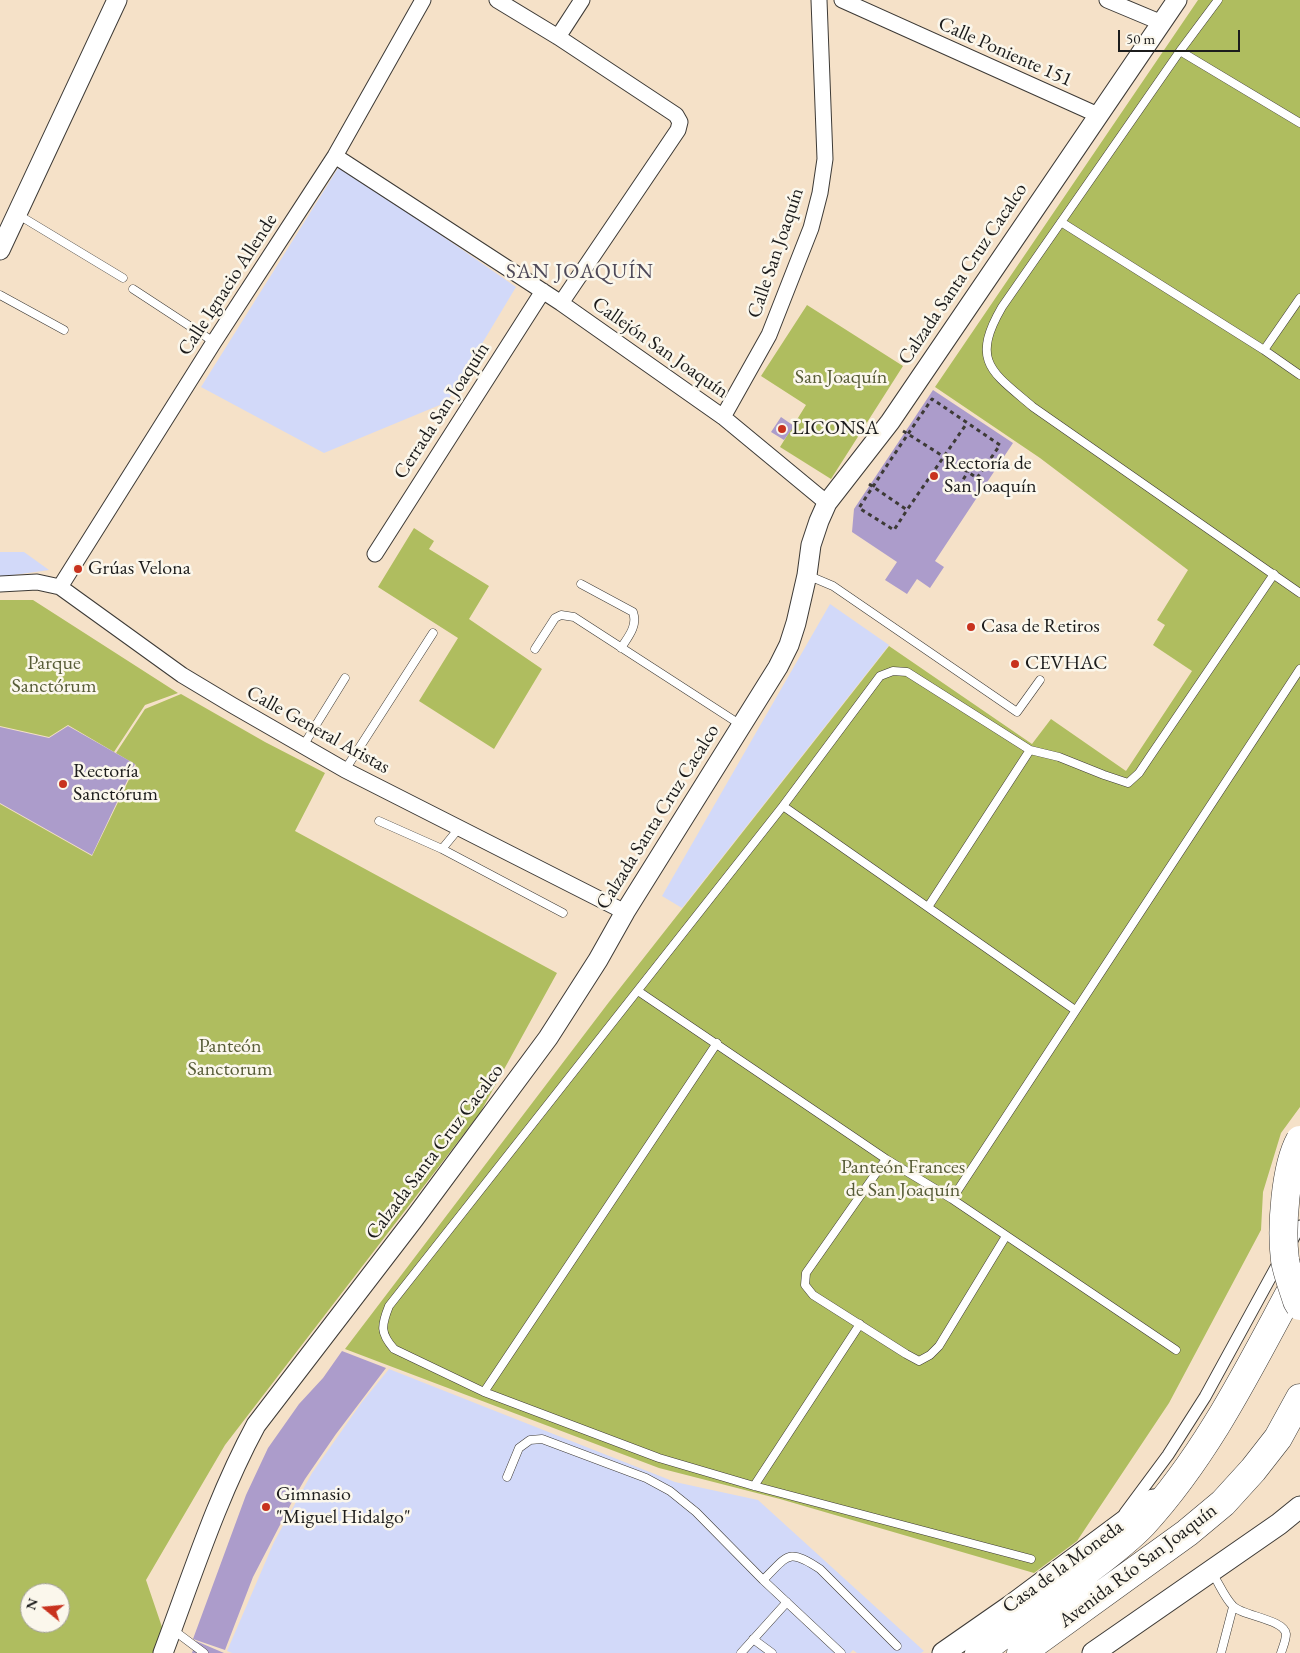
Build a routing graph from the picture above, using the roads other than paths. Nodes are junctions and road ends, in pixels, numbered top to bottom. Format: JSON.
{"nodes":[{"id":1,"x":117,"y":0,"type":"edge"},
{"id":2,"x":423,"y":0,"type":"edge"},
{"id":3,"x":497,"y":0,"type":"edge"},
{"id":4,"x":582,"y":0,"type":"edge"},
{"id":5,"x":819,"y":0,"type":"edge"},
{"id":6,"x":842,"y":0,"type":"edge"},
{"id":7,"x":1107,"y":0,"type":"edge"},
{"id":8,"x":1177,"y":0,"type":"edge"},
{"id":9,"x":1218,"y":0,"type":"edge"},
{"id":10,"x":1162,"y":23,"type":"junction"},
{"id":11,"x":558,"y":37,"type":"junction"},
{"id":12,"x":1180,"y":50,"type":"junction"},
{"id":13,"x":1098,"y":115,"type":"junction"},
{"id":14,"x":1300,"y":123,"type":"edge"},
{"id":15,"x":335,"y":156,"type":"junction"},
{"id":16,"x":17,"y":214,"type":"junction"},
{"id":17,"x":1061,"y":222,"type":"junction"},
{"id":18,"x":0,"y":250,"type":"edge"},
{"id":19,"x":123,"y":278,"type":"dead end"},
{"id":20,"x":133,"y":289,"type":"dead end"},
{"id":21,"x":543,"y":291,"type":"junction"},
{"id":22,"x":0,"y":295,"type":"edge"},
{"id":23,"x":1300,"y":298,"type":"edge"},
{"id":24,"x":561,"y":303,"type":"junction"},
{"id":25,"x":64,"y":330,"type":"dead end"},
{"id":26,"x":214,"y":342,"type":"junction"},
{"id":27,"x":1264,"y":350,"type":"junction"},
{"id":28,"x":1300,"y":376,"type":"edge"},
{"id":29,"x":723,"y":417,"type":"junction"},
{"id":30,"x":827,"y":502,"type":"junction"},
{"id":31,"x":375,"y":554,"type":"dead end"},
{"id":32,"x":1274,"y":574,"type":"junction"},
{"id":33,"x":807,"y":575,"type":"junction"},
{"id":34,"x":0,"y":584,"type":"edge"},
{"id":35,"x":581,"y":584,"type":"dead end"},
{"id":36,"x":60,"y":587,"type":"junction"},
{"id":37,"x":1300,"y":593,"type":"edge"},
{"id":38,"x":433,"y":634,"type":"dead end"},
{"id":39,"x":621,"y":648,"type":"junction"},
{"id":40,"x":535,"y":649,"type":"dead end"},
{"id":41,"x":1300,"y":669,"type":"edge"},
{"id":42,"x":345,"y":678,"type":"dead end"},
{"id":43,"x":1040,"y":680,"type":"dead end"},
{"id":44,"x":741,"y":724,"type":"junction"},
{"id":45,"x":303,"y":746,"type":"junction"},
{"id":46,"x":1030,"y":750,"type":"junction"},
{"id":47,"x":345,"y":770,"type":"junction"},
{"id":48,"x":783,"y":806,"type":"junction"},
{"id":49,"x":379,"y":821,"type":"dead end"},
{"id":50,"x":460,"y":827,"type":"junction"},
{"id":51,"x":442,"y":849,"type":"junction"},
{"id":52,"x":928,"y":907,"type":"junction"},
{"id":53,"x":625,"y":912,"type":"junction"},
{"id":54,"x":563,"y":913,"type":"dead end"},
{"id":55,"x":638,"y":991,"type":"junction"},
{"id":56,"x":1075,"y":1010,"type":"junction"},
{"id":57,"x":717,"y":1043,"type":"junction"},
{"id":58,"x":1300,"y":1140,"type":"edge"},
{"id":59,"x":886,"y":1159,"type":"junction"},
{"id":60,"x":952,"y":1199,"type":"junction"},
{"id":61,"x":1300,"y":1226,"type":"edge"},
{"id":62,"x":1006,"y":1236,"type":"junction"},
{"id":63,"x":1300,"y":1274,"type":"edge"},
{"id":64,"x":1300,"y":1306,"type":"edge"},
{"id":65,"x":860,"y":1324,"type":"junction"},
{"id":66,"x":1176,"y":1350,"type":"dead end"},
{"id":67,"x":484,"y":1392,"type":"junction"},
{"id":68,"x":1300,"y":1398,"type":"edge"},
{"id":69,"x":507,"y":1477,"type":"dead end"},
{"id":70,"x":1181,"y":1478,"type":"junction"},
{"id":71,"x":754,"y":1486,"type":"junction"},
{"id":72,"x":1300,"y":1507,"type":"edge"},
{"id":73,"x":1110,"y":1534,"type":"junction"},
{"id":74,"x":1031,"y":1559,"type":"dead end"},
{"id":75,"x":1211,"y":1571,"type":"junction"},
{"id":76,"x":762,"y":1580,"type":"junction"},
{"id":77,"x":787,"y":1602,"type":"junction"},
{"id":78,"x":1233,"y":1607,"type":"junction"},
{"id":79,"x":172,"y":1629,"type":"junction"},
{"id":80,"x":753,"y":1639,"type":"junction"},
{"id":81,"x":898,"y":1646,"type":"dead end"},
{"id":82,"x":163,"y":1653,"type":"edge"},
{"id":83,"x":204,"y":1653,"type":"edge"},
{"id":84,"x":741,"y":1653,"type":"edge"},
{"id":85,"x":772,"y":1653,"type":"edge"},
{"id":86,"x":841,"y":1653,"type":"edge"},
{"id":87,"x":943,"y":1653,"type":"edge"},
{"id":88,"x":979,"y":1653,"type":"edge"},
{"id":89,"x":1020,"y":1653,"type":"edge"},
{"id":90,"x":1092,"y":1653,"type":"edge"},
{"id":91,"x":1221,"y":1653,"type":"edge"},
{"id":92,"x":1282,"y":1653,"type":"edge"}],
"edges":[{"from":1,"to":16,"type":"street"},
{"from":2,"to":15,"type":"street","name":"Calle Ignacio Allende"},
{"from":3,"to":11,"type":"street"},
{"from":4,"to":11,"type":"street"},
{"from":5,"to":29,"type":"street","name":"Calle San Joaquín"},
{"from":6,"to":13,"type":"street","name":"Calle Poniente 151"},
{"from":7,"to":10,"type":"street"},
{"from":8,"to":10,"type":"street","name":"Calzada Santa Cruz Cacalco"},
{"from":9,"to":12,"type":"lane"},
{"from":10,"to":13,"type":"street","name":"Calzada Santa Cruz Cacalco"},
{"from":11,"to":24,"type":"street"},
{"from":12,"to":14,"type":"lane"},
{"from":12,"to":17,"type":"lane"},
{"from":13,"to":30,"type":"street","name":"Calzada Santa Cruz Cacalco"},
{"from":15,"to":21,"type":"street","name":"Callejón San Joaquín"},
{"from":15,"to":26,"type":"street","name":"Calle Ignacio Allende"},
{"from":16,"to":18,"type":"street"},
{"from":16,"to":19,"type":"lane"},
{"from":17,"to":27,"type":"lane"},
{"from":17,"to":32,"type":"lane"},
{"from":20,"to":26,"type":"lane"},
{"from":21,"to":24,"type":"street","name":"Callejón San Joaquín"},
{"from":21,"to":31,"type":"street","name":"Cerrada San Joaquín"},
{"from":22,"to":25,"type":"lane"},
{"from":23,"to":27,"type":"lane"},
{"from":24,"to":29,"type":"street","name":"Callejón San Joaquín"},
{"from":26,"to":36,"type":"street","name":"Calle Ignacio Allende"},
{"from":27,"to":28,"type":"lane"},
{"from":29,"to":30,"type":"street","name":"Callejón San Joaquín"},
{"from":30,"to":33,"type":"street","name":"Calzada Santa Cruz Cacalco"},
{"from":32,"to":37,"type":"lane"},
{"from":32,"to":46,"type":"lane"},
{"from":33,"to":43,"type":"lane"},
{"from":33,"to":44,"type":"street","name":"Calzada Santa Cruz Cacalco"},
{"from":34,"to":36,"type":"street","name":"Calle General Aristas"},
{"from":35,"to":39,"type":"lane"},
{"from":36,"to":45,"type":"street","name":"Calle General Aristas"},
{"from":38,"to":47,"type":"lane"},
{"from":39,"to":40,"type":"lane"},
{"from":39,"to":44,"type":"lane"},
{"from":41,"to":56,"type":"lane"},
{"from":42,"to":45,"type":"lane"},
{"from":44,"to":53,"type":"street","name":"Calzada Santa Cruz Cacalco"},
{"from":45,"to":47,"type":"street","name":"Calle General Aristas"},
{"from":46,"to":48,"type":"lane"},
{"from":46,"to":52,"type":"lane"},
{"from":47,"to":50,"type":"street","name":"Calle General Aristas"},
{"from":48,"to":52,"type":"lane"},
{"from":48,"to":55,"type":"lane"},
{"from":49,"to":51,"type":"lane"},
{"from":50,"to":51,"type":"lane"},
{"from":50,"to":53,"type":"street","name":"Calle General Aristas"},
{"from":51,"to":54,"type":"lane"},
{"from":52,"to":56,"type":"lane"},
{"from":53,"to":79,"type":"street","name":"Calzada Santa Cruz Cacalco"},
{"from":55,"to":57,"type":"lane"},
{"from":55,"to":67,"type":"lane"},
{"from":56,"to":60,"type":"lane"},
{"from":57,"to":59,"type":"lane"},
{"from":57,"to":67,"type":"lane"},
{"from":58,"to":64,"type":"highway","bridge":true},
{"from":59,"to":60,"type":"lane"},
{"from":59,"to":65,"type":"lane"},
{"from":60,"to":62,"type":"lane"},
{"from":61,"to":73,"type":"street"},
{"from":62,"to":65,"type":"lane"},
{"from":62,"to":66,"type":"lane"},
{"from":63,"to":70,"type":"highway","name":"Avenida Río San Joaquín"},
{"from":65,"to":71,"type":"lane"},
{"from":67,"to":71,"type":"lane"},
{"from":68,"to":89,"type":"highway","name":"Avenida Río San Joaquín"},
{"from":69,"to":76,"type":"lane"},
{"from":70,"to":73,"type":"main road","name":"Casa de la Moneda"},
{"from":70,"to":88,"type":"highway","name":"Avenida Río San Joaquín"},
{"from":71,"to":74,"type":"lane"},
{"from":72,"to":75,"type":"main road"},
{"from":73,"to":87,"type":"main road","name":"Casa de la Moneda"},
{"from":75,"to":78,"type":"lane"},
{"from":75,"to":90,"type":"main road"},
{"from":76,"to":77,"type":"lane"},
{"from":76,"to":81,"type":"lane"},
{"from":77,"to":80,"type":"lane"},
{"from":77,"to":86,"type":"lane"},
{"from":78,"to":91,"type":"lane"},
{"from":78,"to":92,"type":"lane"},
{"from":79,"to":82,"type":"street","name":"Calzada Santa Cruz Cacalco"},
{"from":79,"to":83,"type":"lane"},
{"from":80,"to":84,"type":"lane"},
{"from":80,"to":85,"type":"lane"}]}
